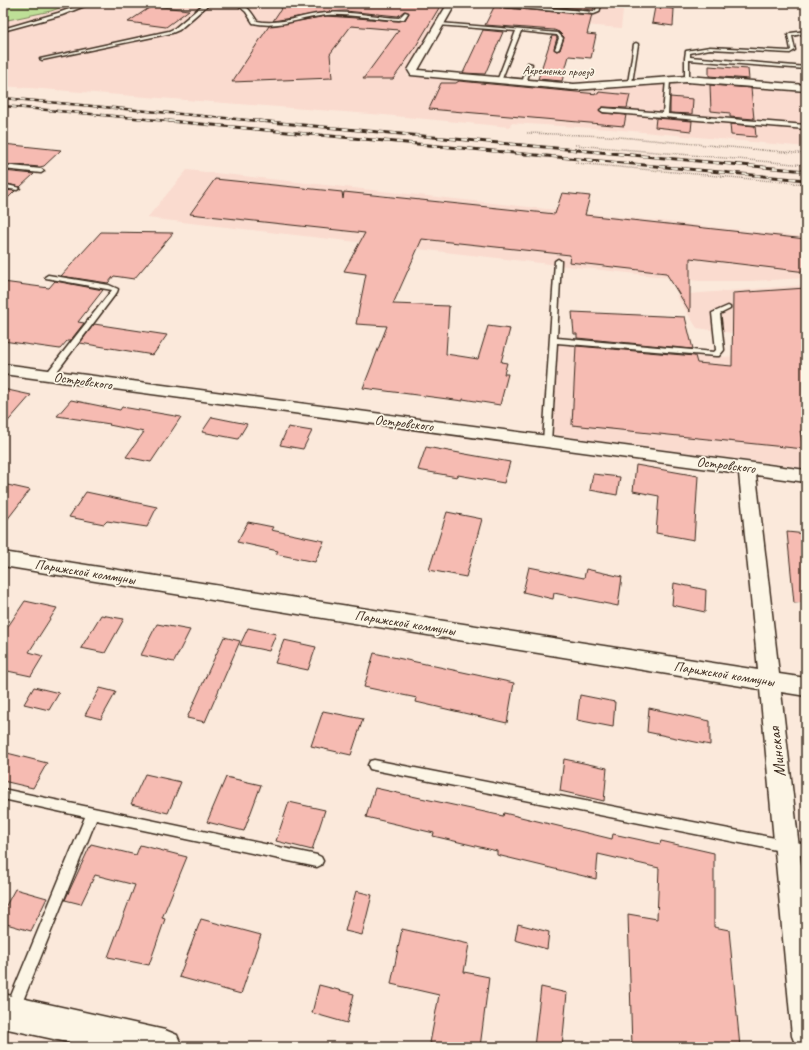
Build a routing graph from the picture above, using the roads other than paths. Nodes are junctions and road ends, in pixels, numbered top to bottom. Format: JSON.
{"nodes":[{"id":1,"x":90,"y":3,"type":"edge"},
{"id":2,"x":208,"y":3,"type":"edge"},
{"id":3,"x":238,"y":3,"type":"edge"},
{"id":4,"x":452,"y":3,"type":"edge"},
{"id":5,"x":501,"y":3,"type":"edge"},
{"id":6,"x":600,"y":3,"type":"edge"},
{"id":7,"x":406,"y":13,"type":"dead end"},
{"id":8,"x":440,"y":24,"type":"junction"},
{"id":9,"x":3,"y":30,"type":"edge"},
{"id":10,"x":519,"y":30,"type":"junction"},
{"id":11,"x":806,"y":32,"type":"edge"},
{"id":12,"x":636,"y":44,"type":"dead end"},
{"id":13,"x":557,"y":49,"type":"dead end"},
{"id":14,"x":687,"y":58,"type":"junction"},
{"id":15,"x":42,"y":59,"type":"dead end"},
{"id":16,"x":530,"y":64,"type":"dead end"},
{"id":17,"x":806,"y":68,"type":"edge"},
{"id":18,"x":687,"y":79,"type":"junction"},
{"id":19,"x":668,"y":80,"type":"junction"},
{"id":20,"x":499,"y":81,"type":"junction"},
{"id":21,"x":524,"y":83,"type":"junction"},
{"id":22,"x":630,"y":83,"type":"junction"},
{"id":23,"x":806,"y":88,"type":"edge"},
{"id":24,"x":603,"y":110,"type":"dead end"},
{"id":25,"x":665,"y":116,"type":"junction"},
{"id":26,"x":806,"y":127,"type":"edge"},
{"id":27,"x":3,"y":167,"type":"edge"},
{"id":28,"x":41,"y":171,"type":"dead end"},
{"id":29,"x":3,"y":186,"type":"edge"},
{"id":30,"x":17,"y":188,"type":"dead end"},
{"id":31,"x":558,"y":261,"type":"dead end"},
{"id":32,"x":48,"y":278,"type":"dead end"},
{"id":33,"x":728,"y":308,"type":"dead end"},
{"id":34,"x":553,"y":340,"type":"junction"},
{"id":35,"x":3,"y":370,"type":"edge"},
{"id":36,"x":49,"y":376,"type":"junction"},
{"id":37,"x":547,"y":442,"type":"junction"},
{"id":38,"x":747,"y":468,"type":"junction"},
{"id":39,"x":806,"y":476,"type":"edge"},
{"id":40,"x":3,"y":559,"type":"edge"},
{"id":41,"x":769,"y":681,"type":"junction"},
{"id":42,"x":806,"y":687,"type":"edge"},
{"id":43,"x":374,"y":765,"type":"dead end"},
{"id":44,"x":3,"y":794,"type":"edge"},
{"id":45,"x":93,"y":813,"type":"junction"},
{"id":46,"x":797,"y":848,"type":"edge"},
{"id":47,"x":317,"y":862,"type":"dead end"},
{"id":48,"x":7,"y":1012,"type":"edge"},
{"id":49,"x":806,"y":1036,"type":"edge"},
{"id":50,"x":116,"y":1042,"type":"edge"},
{"id":51,"x":165,"y":1047,"type":"edge"}],
"edges":[{"from":1,"to":9,"type":"lane"},
{"from":2,"to":15,"type":"lane"},
{"from":3,"to":7,"type":"lane"},
{"from":4,"to":8,"type":"street","name":"Ахременко проезд"},
{"from":5,"to":6,"type":"lane"},
{"from":8,"to":10,"type":"lane"},
{"from":8,"to":20,"type":"street","name":"Ахременко проезд"},
{"from":10,"to":13,"type":"lane"},
{"from":10,"to":20,"type":"lane"},
{"from":11,"to":14,"type":"lane"},
{"from":12,"to":22,"type":"lane"},
{"from":14,"to":17,"type":"lane"},
{"from":14,"to":18,"type":"lane"},
{"from":16,"to":21,"type":"lane"},
{"from":18,"to":19,"type":"street","name":"Ахременко проезд"},
{"from":18,"to":23,"type":"street","name":"Ахременко проезд"},
{"from":19,"to":22,"type":"street","name":"Ахременко проезд"},
{"from":19,"to":25,"type":"lane"},
{"from":20,"to":21,"type":"street","name":"Ахременко проезд"},
{"from":21,"to":22,"type":"street","name":"Ахременко проезд"},
{"from":24,"to":25,"type":"lane"},
{"from":25,"to":26,"type":"lane"},
{"from":27,"to":28,"type":"lane"},
{"from":29,"to":30,"type":"lane"},
{"from":31,"to":34,"type":"lane"},
{"from":32,"to":36,"type":"lane"},
{"from":33,"to":34,"type":"lane"},
{"from":34,"to":37,"type":"lane"},
{"from":35,"to":36,"type":"street","name":"Островского"},
{"from":36,"to":37,"type":"street","name":"Островского"},
{"from":37,"to":38,"type":"street","name":"Островского"},
{"from":38,"to":39,"type":"street","name":"Островского"},
{"from":38,"to":41,"type":"street","name":"Минская"},
{"from":40,"to":41,"type":"street","name":"Парижской коммуны"},
{"from":41,"to":42,"type":"street","name":"Парижской коммуны"},
{"from":41,"to":46,"type":"street","name":"Минская"},
{"from":43,"to":46,"type":"lane"},
{"from":44,"to":45,"type":"lane"},
{"from":45,"to":47,"type":"lane"},
{"from":45,"to":48,"type":"lane"},
{"from":46,"to":49,"type":"street","name":"Минская"},
{"from":48,"to":50,"type":"street"},
{"from":50,"to":51,"type":"street"}]}
